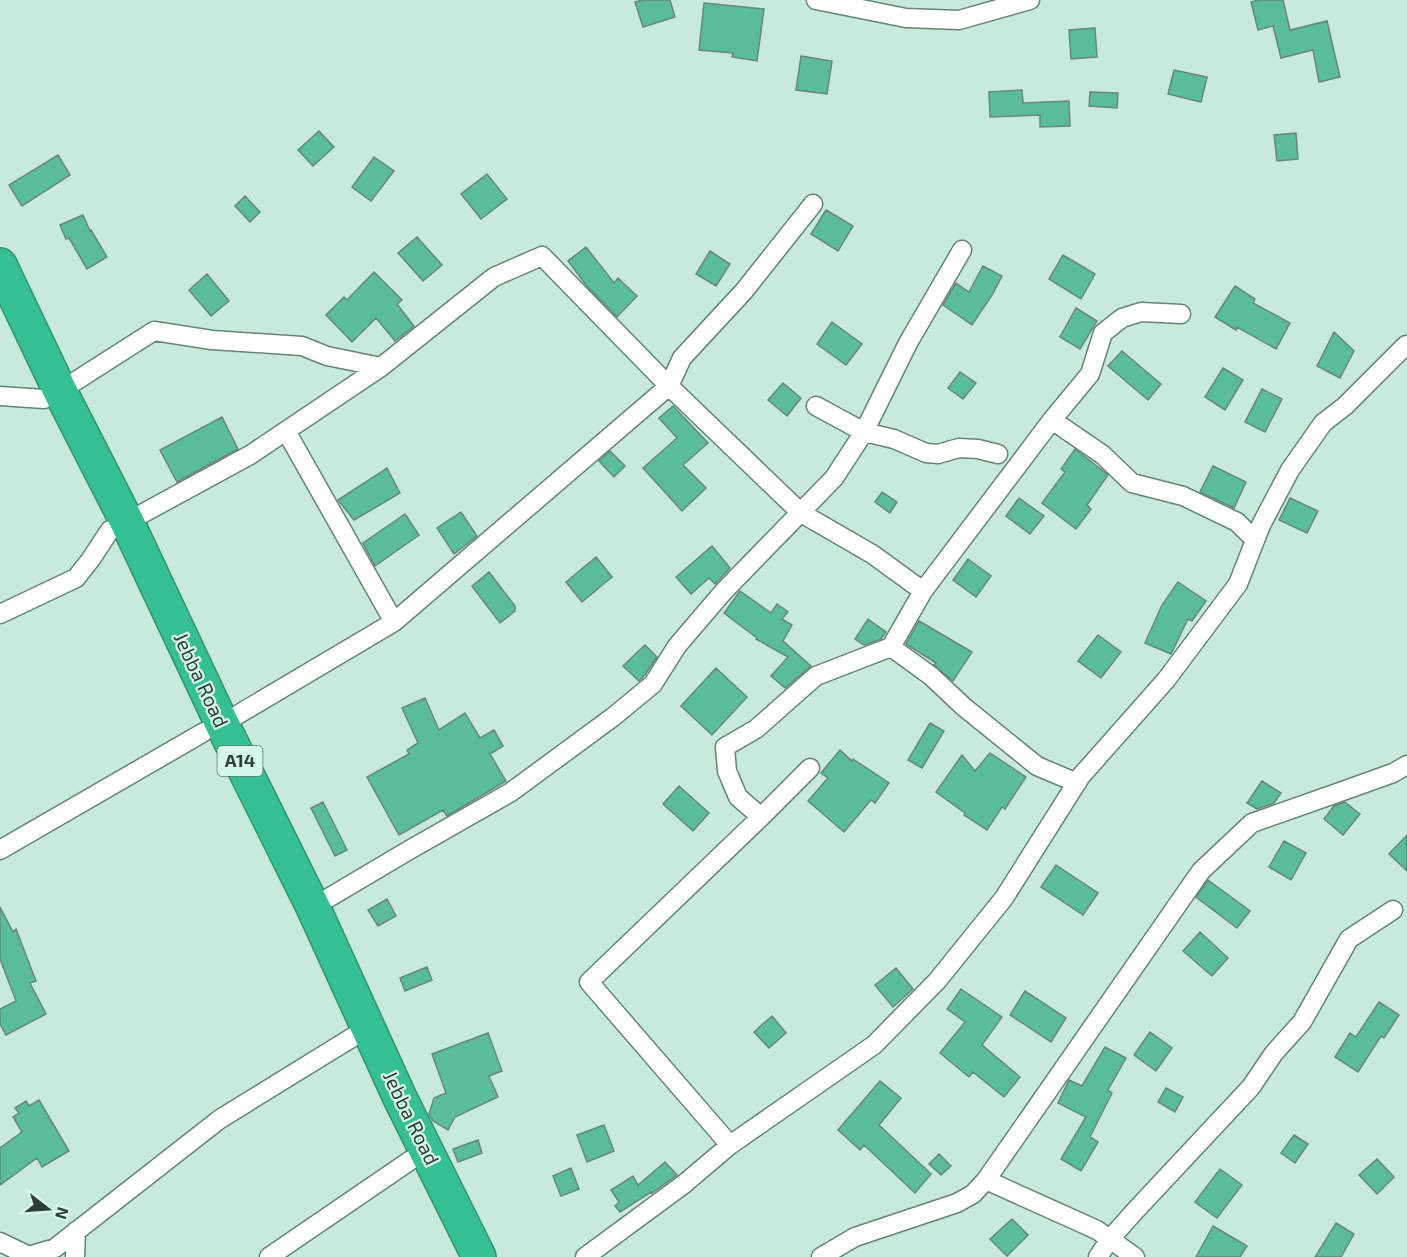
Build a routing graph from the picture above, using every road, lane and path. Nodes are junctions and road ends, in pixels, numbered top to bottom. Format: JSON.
{"nodes":[{"id":1,"x":816,"y":0,"type":"edge"},
{"id":2,"x":1030,"y":0,"type":"edge"},
{"id":3,"x":813,"y":204,"type":"dead end"},
{"id":4,"x":962,"y":250,"type":"dead end"},
{"id":5,"x":0,"y":266,"type":"edge"},
{"id":6,"x":0,"y":307,"type":"edge"},
{"id":7,"x":1181,"y":314,"type":"dead end"},
{"id":8,"x":1406,"y":345,"type":"edge"},
{"id":9,"x":381,"y":367,"type":"junction"},
{"id":10,"x":669,"y":386,"type":"junction"},
{"id":11,"x":52,"y":395,"type":"junction"},
{"id":12,"x":0,"y":396,"type":"edge"},
{"id":13,"x":816,"y":406,"type":"dead end"},
{"id":14,"x":1052,"y":420,"type":"junction"},
{"id":15,"x":286,"y":431,"type":"junction"},
{"id":16,"x":864,"y":432,"type":"junction"},
{"id":17,"x":998,"y":454,"type":"dead end"},
{"id":18,"x":801,"y":513,"type":"junction"},
{"id":19,"x":119,"y":526,"type":"junction"},
{"id":20,"x":1255,"y":540,"type":"junction"},
{"id":21,"x":923,"y":591,"type":"junction"},
{"id":22,"x":0,"y":614,"type":"edge"},
{"id":23,"x":394,"y":622,"type":"junction"},
{"id":24,"x":891,"y":647,"type":"junction"},
{"id":25,"x":213,"y":728,"type":"junction"},
{"id":26,"x":1407,"y":765,"type":"edge"},
{"id":27,"x":810,"y":768,"type":"dead end"},
{"id":28,"x":1077,"y":783,"type":"junction"},
{"id":29,"x":761,"y":817,"type":"junction"},
{"id":30,"x":0,"y":850,"type":"edge"},
{"id":31,"x":313,"y":907,"type":"junction"},
{"id":32,"x":1393,"y":910,"type":"dead end"},
{"id":33,"x":353,"y":1036,"type":"junction"},
{"id":34,"x":730,"y":1145,"type":"junction"},
{"id":35,"x":411,"y":1160,"type":"junction"},
{"id":36,"x":986,"y":1180,"type":"junction"},
{"id":37,"x":76,"y":1231,"type":"junction"},
{"id":38,"x":1110,"y":1239,"type":"junction"},
{"id":39,"x":0,"y":1242,"type":"edge"},
{"id":40,"x":27,"y":1256,"type":"edge"},
{"id":41,"x":75,"y":1257,"type":"edge"},
{"id":42,"x":269,"y":1257,"type":"edge"},
{"id":43,"x":457,"y":1257,"type":"edge"},
{"id":44,"x":479,"y":1257,"type":"edge"},
{"id":45,"x":585,"y":1257,"type":"edge"},
{"id":46,"x":821,"y":1257,"type":"edge"},
{"id":47,"x":1098,"y":1257,"type":"edge"},
{"id":48,"x":1135,"y":1257,"type":"edge"}],
"edges":[{"from":1,"to":2,"type":"street"},
{"from":3,"to":10,"type":"street"},
{"from":4,"to":16,"type":"street"},
{"from":5,"to":11,"type":"highway","name":"Jebba Road","number":"A14"},
{"from":6,"to":11,"type":"highway","name":"Jebba Road","number":"A14"},
{"from":7,"to":14,"type":"street"},
{"from":8,"to":20,"type":"street"},
{"from":9,"to":10,"type":"street"},
{"from":9,"to":11,"type":"street"},
{"from":9,"to":15,"type":"street"},
{"from":10,"to":18,"type":"street"},
{"from":10,"to":23,"type":"street"},
{"from":11,"to":12,"type":"street"},
{"from":11,"to":19,"type":"highway","name":"Jebba Road","number":"A14"},
{"from":13,"to":16,"type":"street"},
{"from":14,"to":20,"type":"street"},
{"from":14,"to":21,"type":"street"},
{"from":15,"to":19,"type":"street"},
{"from":15,"to":23,"type":"street"},
{"from":16,"to":17,"type":"street"},
{"from":16,"to":18,"type":"street"},
{"from":18,"to":21,"type":"street"},
{"from":18,"to":31,"type":"street"},
{"from":19,"to":22,"type":"street"},
{"from":19,"to":25,"type":"highway","name":"Jebba Road","number":"A14"},
{"from":20,"to":28,"type":"street"},
{"from":21,"to":24,"type":"street"},
{"from":23,"to":25,"type":"street"},
{"from":24,"to":28,"type":"street"},
{"from":24,"to":29,"type":"street"},
{"from":25,"to":30,"type":"street"},
{"from":25,"to":31,"type":"highway","name":"Jebba Road","number":"A14"},
{"from":25,"to":33,"type":"highway","name":"Jebba Road","number":"A14"},
{"from":26,"to":36,"type":"street"},
{"from":27,"to":29,"type":"street"},
{"from":28,"to":34,"type":"street"},
{"from":29,"to":34,"type":"street"},
{"from":31,"to":44,"type":"highway","name":"Jebba Road","number":"A14"},
{"from":32,"to":38,"type":"street"},
{"from":33,"to":35,"type":"highway","name":"Jebba Road","number":"A14"},
{"from":33,"to":37,"type":"street"},
{"from":34,"to":45,"type":"street"},
{"from":35,"to":42,"type":"street"},
{"from":35,"to":43,"type":"highway","name":"Jebba Road","number":"A14"},
{"from":36,"to":38,"type":"street"},
{"from":36,"to":46,"type":"street"},
{"from":37,"to":40,"type":"street"},
{"from":37,"to":41,"type":"street"},
{"from":38,"to":47,"type":"street"},
{"from":38,"to":48,"type":"street"},
{"from":39,"to":40,"type":"street"}]}
